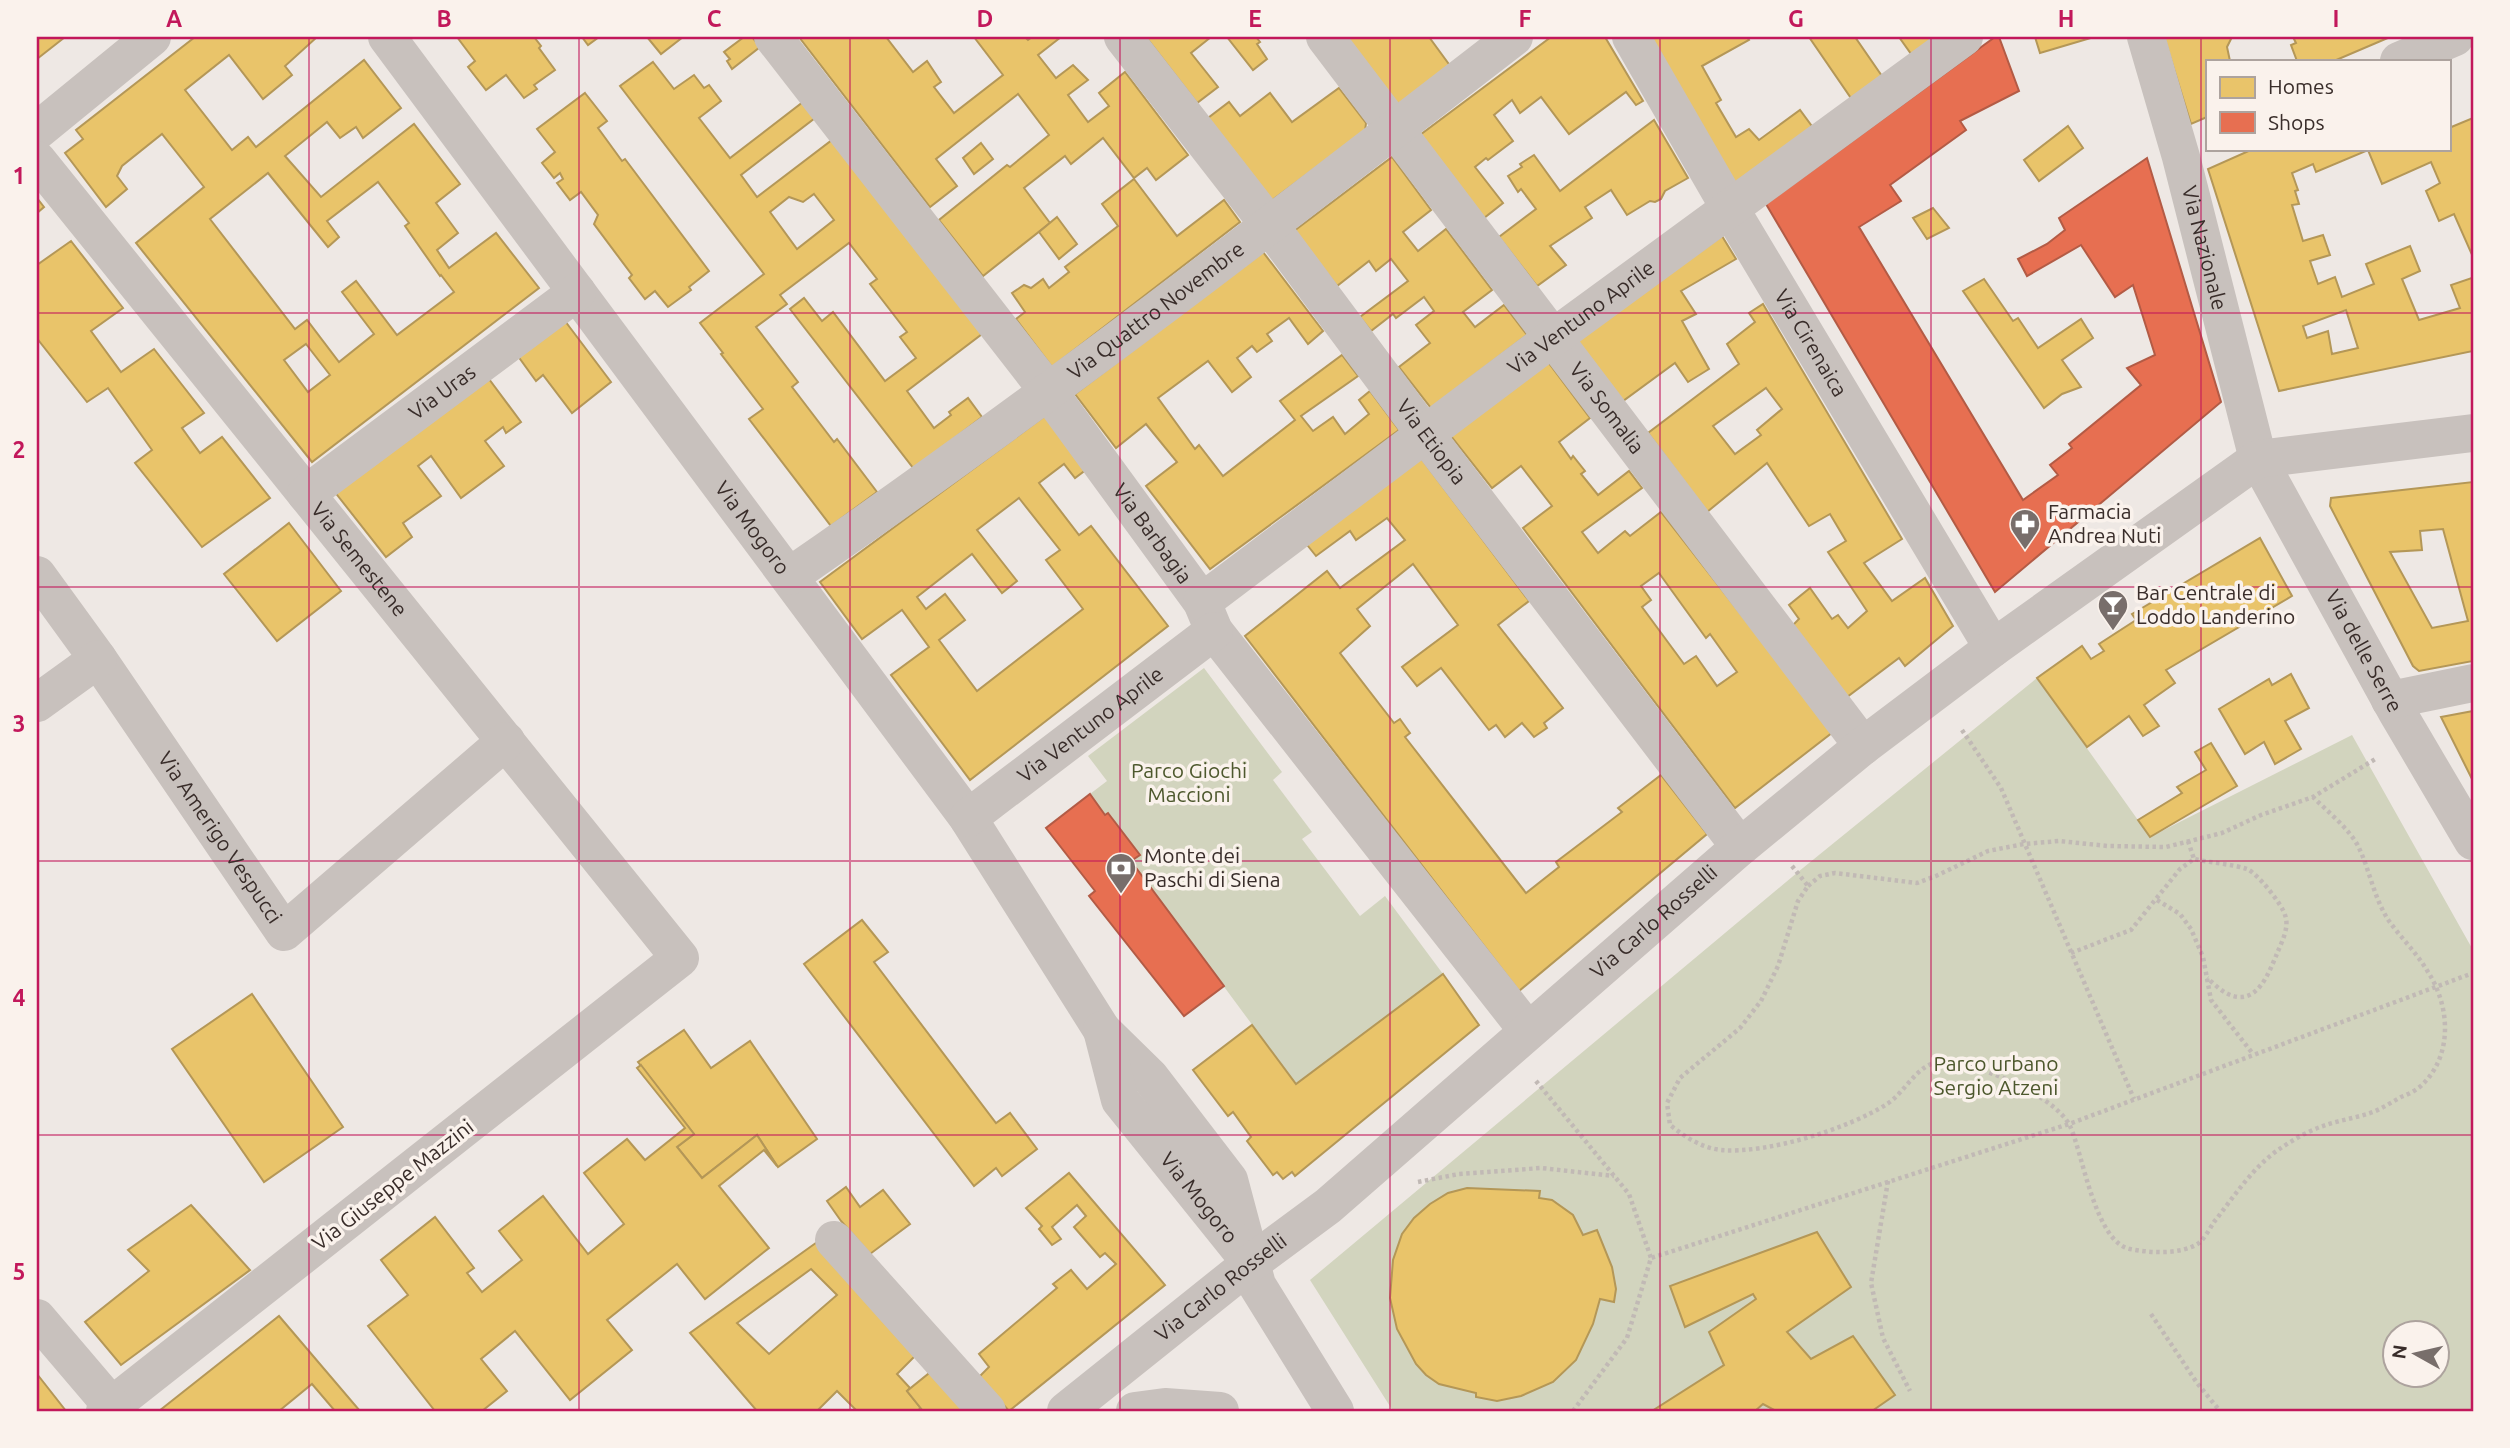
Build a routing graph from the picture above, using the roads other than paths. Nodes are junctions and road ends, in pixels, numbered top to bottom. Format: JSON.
{"nodes":[{"id":1,"x":152,"y":37,"type":"edge"},
{"id":2,"x":387,"y":37,"type":"edge"},
{"id":3,"x":773,"y":37,"type":"edge"},
{"id":4,"x":1123,"y":37,"type":"edge"},
{"id":5,"x":1325,"y":37,"type":"edge"},
{"id":6,"x":1514,"y":37,"type":"edge"},
{"id":7,"x":1631,"y":37,"type":"edge"},
{"id":8,"x":1964,"y":37,"type":"edge"},
{"id":9,"x":2146,"y":37,"type":"edge"},
{"id":10,"x":2455,"y":37,"type":"edge"},
{"id":11,"x":2468,"y":37,"type":"edge"},
{"id":12,"x":2473,"y":48,"type":"edge"},
{"id":13,"x":2401,"y":60,"type":"edge"},
{"id":14,"x":1396,"y":129,"type":"junction"},
{"id":15,"x":37,"y":131,"type":"edge"},
{"id":16,"x":2194,"y":151,"type":"edge"},
{"id":17,"x":37,"y":160,"type":"edge"},
{"id":18,"x":1729,"y":207,"type":"junction"},
{"id":19,"x":1270,"y":226,"type":"junction"},
{"id":20,"x":577,"y":292,"type":"junction"},
{"id":21,"x":1554,"y":337,"type":"junction"},
{"id":22,"x":1048,"y":391,"type":"junction"},
{"id":23,"x":2473,"y":433,"type":"edge"},
{"id":24,"x":1425,"y":434,"type":"junction"},
{"id":25,"x":2258,"y":459,"type":"junction"},
{"id":26,"x":306,"y":494,"type":"junction"},
{"id":27,"x":37,"y":576,"type":"edge"},
{"id":28,"x":790,"y":576,"type":"junction"},
{"id":29,"x":1208,"y":617,"type":"junction"},
{"id":30,"x":1993,"y":648,"type":"junction"},
{"id":31,"x":98,"y":659,"type":"junction"},
{"id":32,"x":2473,"y":683,"type":"edge"},
{"id":33,"x":2390,"y":699,"type":"junction"},
{"id":34,"x":37,"y":703,"type":"edge"},
{"id":35,"x":506,"y":741,"type":"junction"},
{"id":36,"x":1863,"y":746,"type":"junction"},
{"id":37,"x":968,"y":818,"type":"junction"},
{"id":38,"x":2473,"y":841,"type":"edge"},
{"id":39,"x":1740,"y":847,"type":"junction"},
{"id":40,"x":680,"y":958,"type":"joint"},
{"id":41,"x":1528,"y":1031,"type":"junction"},
{"id":42,"x":834,"y":1240,"type":"dead end"},
{"id":43,"x":1251,"y":1263,"type":"junction"},
{"id":44,"x":37,"y":1318,"type":"edge"},
{"id":45,"x":108,"y":1409,"type":"edge"},
{"id":46,"x":1068,"y":1410,"type":"edge"},
{"id":47,"x":987,"y":1411,"type":"edge"},
{"id":48,"x":1135,"y":1411,"type":"edge"},
{"id":49,"x":1220,"y":1411,"type":"edge"},
{"id":50,"x":1335,"y":1411,"type":"edge"}],
"edges":[{"from":1,"to":15,"type":"street"},
{"from":2,"to":20,"type":"street","name":"Via Mogoro"},
{"from":3,"to":22,"type":"street","name":"Via Barbagia"},
{"from":4,"to":19,"type":"street","name":"Via Etiopia"},
{"from":5,"to":14,"type":"street","name":"Via Somalia"},
{"from":6,"to":14,"type":"street","name":"Via Quattro Novembre"},
{"from":7,"to":18,"type":"street","name":"Via Cirenaica"},
{"from":8,"to":18,"type":"street","name":"Via Ventuno Aprile"},
{"from":9,"to":16,"type":"street","name":"Via Nazionale"},
{"from":10,"to":13,"type":"street"},
{"from":11,"to":12,"type":"street"},
{"from":14,"to":19,"type":"street","name":"Via Quattro Novembre"},
{"from":14,"to":21,"type":"street","name":"Via Somalia"},
{"from":16,"to":25,"type":"street","name":"Via Nazionale"},
{"from":17,"to":26,"type":"street","name":"Via Semestene"},
{"from":18,"to":21,"type":"street","name":"Via Ventuno Aprile"},
{"from":18,"to":30,"type":"street","name":"Via Cirenaica"},
{"from":19,"to":22,"type":"street","name":"Via Quattro Novembre"},
{"from":19,"to":24,"type":"street","name":"Via Etiopia"},
{"from":20,"to":26,"type":"street","name":"Via Uras"},
{"from":20,"to":28,"type":"street","name":"Via Mogoro"},
{"from":21,"to":24,"type":"street","name":"Via Ventuno Aprile"},
{"from":21,"to":36,"type":"street","name":"Via Somalia"},
{"from":22,"to":28,"type":"street","name":"Via Quattro Novembre"},
{"from":22,"to":29,"type":"street","name":"Via Barbagia"},
{"from":23,"to":25,"type":"street"},
{"from":24,"to":29,"type":"street","name":"Via Ventuno Aprile"},
{"from":24,"to":39,"type":"street","name":"Via Etiopia"},
{"from":25,"to":30,"type":"street","name":"Via Carlo Rosselli"},
{"from":25,"to":33,"type":"street","name":"Via delle Serre"},
{"from":26,"to":35,"type":"street","name":"Via Semestene"},
{"from":27,"to":31,"type":"street","name":"Via Amerigo Vespucci"},
{"from":28,"to":37,"type":"street","name":"Via Mogoro"},
{"from":29,"to":37,"type":"street","name":"Via Ventuno Aprile"},
{"from":29,"to":41,"type":"street","name":"Via Barbagia"},
{"from":30,"to":36,"type":"street","name":"Via Carlo Rosselli"},
{"from":31,"to":34,"type":"street"},
{"from":31,"to":35,"type":"street","name":"Via Amerigo Vespucci"},
{"from":32,"to":33,"type":"street"},
{"from":33,"to":38,"type":"street","name":"Via delle Serre"},
{"from":35,"to":40,"type":"street","name":"Via Semestene"},
{"from":36,"to":39,"type":"street","name":"Via Carlo Rosselli"},
{"from":37,"to":43,"type":"street","name":"Via Mogoro"},
{"from":39,"to":41,"type":"street","name":"Via Carlo Rosselli"},
{"from":40,"to":45,"type":"street","name":"Via Giuseppe Mazzini"},
{"from":41,"to":43,"type":"street","name":"Via Carlo Rosselli"},
{"from":42,"to":47,"type":"street"},
{"from":43,"to":46,"type":"street","name":"Via Carlo Rosselli"},
{"from":43,"to":50,"type":"street","name":"Via Mogoro"},
{"from":44,"to":45,"type":"street"},
{"from":48,"to":49,"type":"street"}]}
